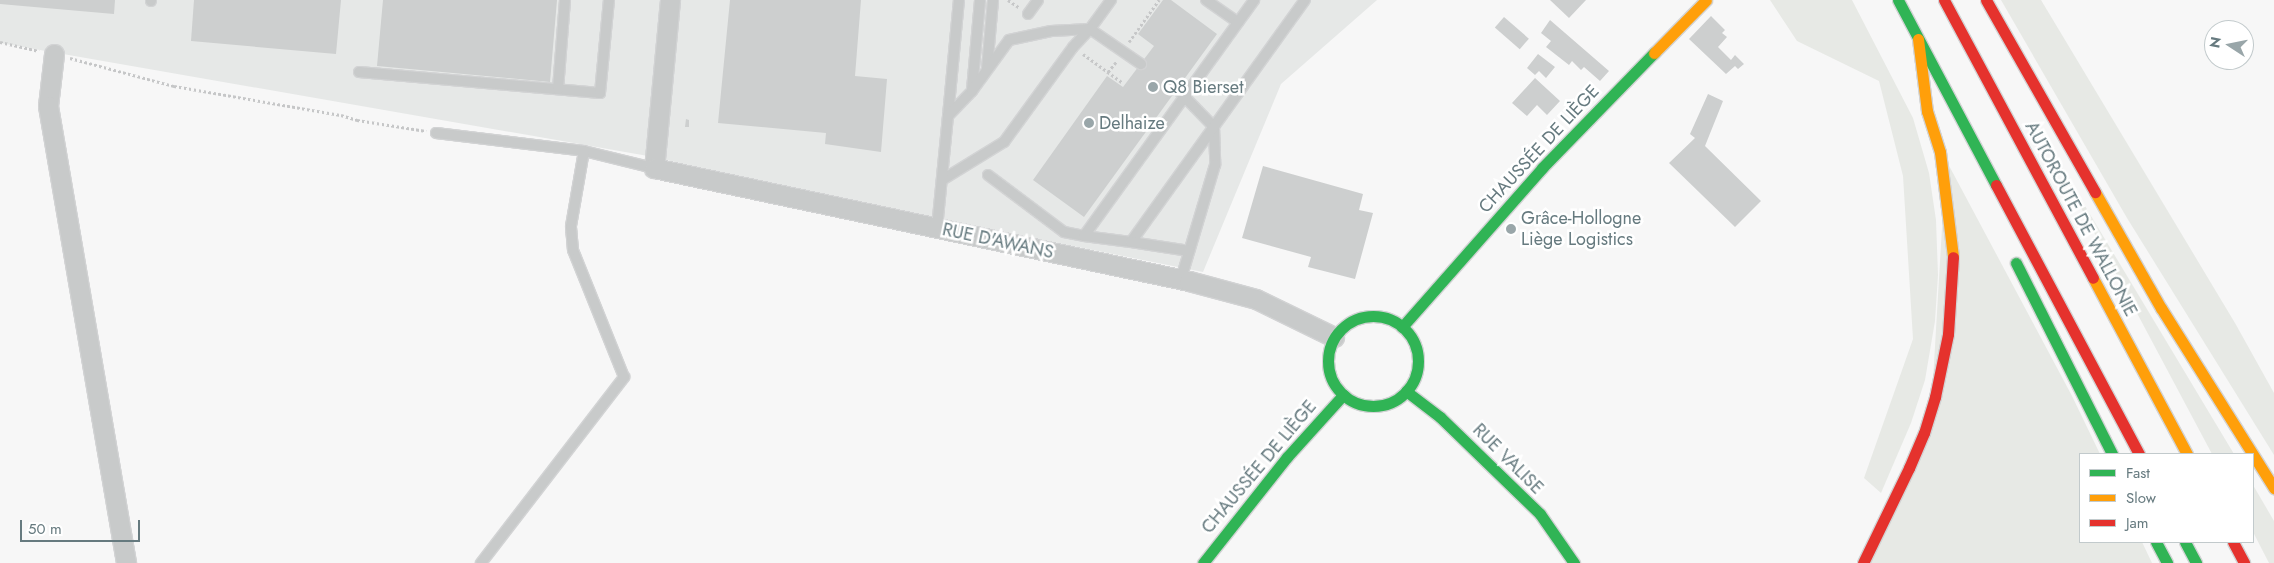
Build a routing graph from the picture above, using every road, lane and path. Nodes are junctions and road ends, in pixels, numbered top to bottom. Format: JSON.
{"nodes":[{"id":1,"x":566,"y":0,"type":"edge"},
{"id":2,"x":609,"y":0,"type":"edge"},
{"id":3,"x":670,"y":0,"type":"edge"},
{"id":4,"x":959,"y":0,"type":"edge"},
{"id":5,"x":980,"y":0,"type":"edge"},
{"id":6,"x":993,"y":0,"type":"edge"},
{"id":7,"x":1038,"y":0,"type":"edge"},
{"id":8,"x":1111,"y":0,"type":"edge"},
{"id":9,"x":1159,"y":0,"type":"edge"},
{"id":10,"x":1206,"y":0,"type":"edge"},
{"id":11,"x":1254,"y":0,"type":"edge"},
{"id":12,"x":1305,"y":0,"type":"edge"},
{"id":13,"x":1706,"y":0,"type":"edge"},
{"id":14,"x":1898,"y":0,"type":"edge"},
{"id":15,"x":1944,"y":0,"type":"edge"},
{"id":16,"x":1986,"y":0,"type":"edge"},
{"id":17,"x":1028,"y":14,"type":"dead end"},
{"id":18,"x":1238,"y":22,"type":"junction"},
{"id":19,"x":1090,"y":29,"type":"junction"},
{"id":20,"x":1918,"y":40,"type":"junction"},
{"id":21,"x":0,"y":42,"type":"edge"},
{"id":22,"x":1123,"y":51,"type":"junction"},
{"id":23,"x":54,"y":54,"type":"junction"},
{"id":24,"x":1141,"y":64,"type":"dead end"},
{"id":25,"x":987,"y":70,"type":"junction"},
{"id":26,"x":359,"y":72,"type":"dead end"},
{"id":27,"x":1108,"y":72,"type":"dead end"},
{"id":28,"x":558,"y":89,"type":"junction"},
{"id":29,"x":972,"y":91,"type":"junction"},
{"id":30,"x":1181,"y":92,"type":"junction"},
{"id":31,"x":948,"y":116,"type":"junction"},
{"id":32,"x":1214,"y":126,"type":"junction"},
{"id":33,"x":436,"y":132,"type":"joint"},
{"id":34,"x":1974,"y":144,"type":"junction"},
{"id":35,"x":584,"y":151,"type":"junction"},
{"id":36,"x":654,"y":168,"type":"junction"},
{"id":37,"x":1974,"y":170,"type":"dead end"},
{"id":38,"x":988,"y":175,"type":"dead end"},
{"id":39,"x":942,"y":180,"type":"junction"},
{"id":40,"x":936,"y":228,"type":"junction"},
{"id":41,"x":1084,"y":236,"type":"junction"},
{"id":42,"x":1131,"y":242,"type":"junction"},
{"id":43,"x":2009,"y":248,"type":"dead end"},
{"id":44,"x":1189,"y":252,"type":"junction"},
{"id":45,"x":1182,"y":279,"type":"junction"},
{"id":46,"x":1402,"y":327,"type":"junction"},
{"id":47,"x":1334,"y":337,"type":"junction"},
{"id":48,"x":1406,"y":391,"type":"junction"},
{"id":49,"x":1343,"y":395,"type":"junction"},
{"id":50,"x":2112,"y":453,"type":"edge"},
{"id":51,"x":2138,"y":453,"type":"edge"},
{"id":52,"x":2186,"y":453,"type":"edge"},
{"id":53,"x":2252,"y":453,"type":"edge"},
{"id":54,"x":2254,"y":456,"type":"edge"},
{"id":55,"x":2274,"y":488,"type":"edge"},
{"id":56,"x":2157,"y":543,"type":"edge"},
{"id":57,"x":2186,"y":543,"type":"edge"},
{"id":58,"x":2234,"y":543,"type":"edge"},
{"id":59,"x":126,"y":563,"type":"edge"},
{"id":60,"x":481,"y":563,"type":"edge"},
{"id":61,"x":1203,"y":563,"type":"edge"},
{"id":62,"x":1574,"y":563,"type":"edge"},
{"id":63,"x":1862,"y":563,"type":"edge"},
{"id":64,"x":2167,"y":563,"type":"edge"},
{"id":65,"x":2196,"y":563,"type":"edge"},
{"id":66,"x":2244,"y":563,"type":"edge"}],
"edges":[{"from":1,"to":28,"type":"lane"},
{"from":2,"to":28,"type":"lane"},
{"from":3,"to":36,"type":"street"},
{"from":4,"to":31,"type":"lane"},
{"from":5,"to":29,"type":"lane"},
{"from":6,"to":25,"type":"lane"},
{"from":7,"to":17,"type":"lane"},
{"from":8,"to":19,"type":"lane"},
{"from":9,"to":22,"type":"path"},
{"from":10,"to":18,"type":"lane"},
{"from":11,"to":18,"type":"lane"},
{"from":12,"to":32,"type":"lane"},
{"from":13,"to":46,"type":"main road","name":"CHAUSSÉE DE LIÈGE"},
{"from":14,"to":20,"type":"main road"},
{"from":15,"to":52,"type":"main road","name":"AUTOROUTE DE WALLONIE"},
{"from":16,"to":53,"type":"main road"},
{"from":18,"to":30,"type":"lane"},
{"from":19,"to":22,"type":"lane"},
{"from":19,"to":25,"type":"lane"},
{"from":19,"to":39,"type":"lane"},
{"from":20,"to":34,"type":"main road"},
{"from":20,"to":63,"type":"main road"},
{"from":21,"to":23,"type":"path"},
{"from":22,"to":24,"type":"lane"},
{"from":22,"to":27,"type":"path"},
{"from":23,"to":33,"type":"path"},
{"from":23,"to":59,"type":"street"},
{"from":25,"to":29,"type":"lane"},
{"from":26,"to":28,"type":"lane"},
{"from":29,"to":31,"type":"lane"},
{"from":30,"to":32,"type":"lane"},
{"from":30,"to":41,"type":"lane"},
{"from":31,"to":39,"type":"lane"},
{"from":32,"to":42,"type":"lane"},
{"from":32,"to":44,"type":"lane"},
{"from":33,"to":35,"type":"lane"},
{"from":34,"to":37,"type":"main road"},
{"from":34,"to":51,"type":"main road"},
{"from":35,"to":36,"type":"lane"},
{"from":35,"to":60,"type":"lane"},
{"from":36,"to":40,"type":"street","name":"RUE D'AWANS"},
{"from":38,"to":41,"type":"lane"},
{"from":39,"to":40,"type":"lane"},
{"from":40,"to":45,"type":"street","name":"RUE D'AWANS"},
{"from":41,"to":42,"type":"lane"},
{"from":42,"to":44,"type":"lane"},
{"from":43,"to":50,"type":"main road"},
{"from":44,"to":45,"type":"lane"},
{"from":45,"to":47,"type":"street","name":"RUE D'AWANS"},
{"from":46,"to":47,"type":"main road"},
{"from":46,"to":48,"type":"main road"},
{"from":47,"to":49,"type":"main road"},
{"from":48,"to":49,"type":"main road"},
{"from":48,"to":62,"type":"main road","name":"RUE VALISE"},
{"from":49,"to":61,"type":"main road","name":"CHAUSSÉE DE LIÈGE"},
{"from":54,"to":55,"type":"main road"},
{"from":56,"to":64,"type":"main road"},
{"from":57,"to":65,"type":"main road"},
{"from":58,"to":66,"type":"main road"}]}
